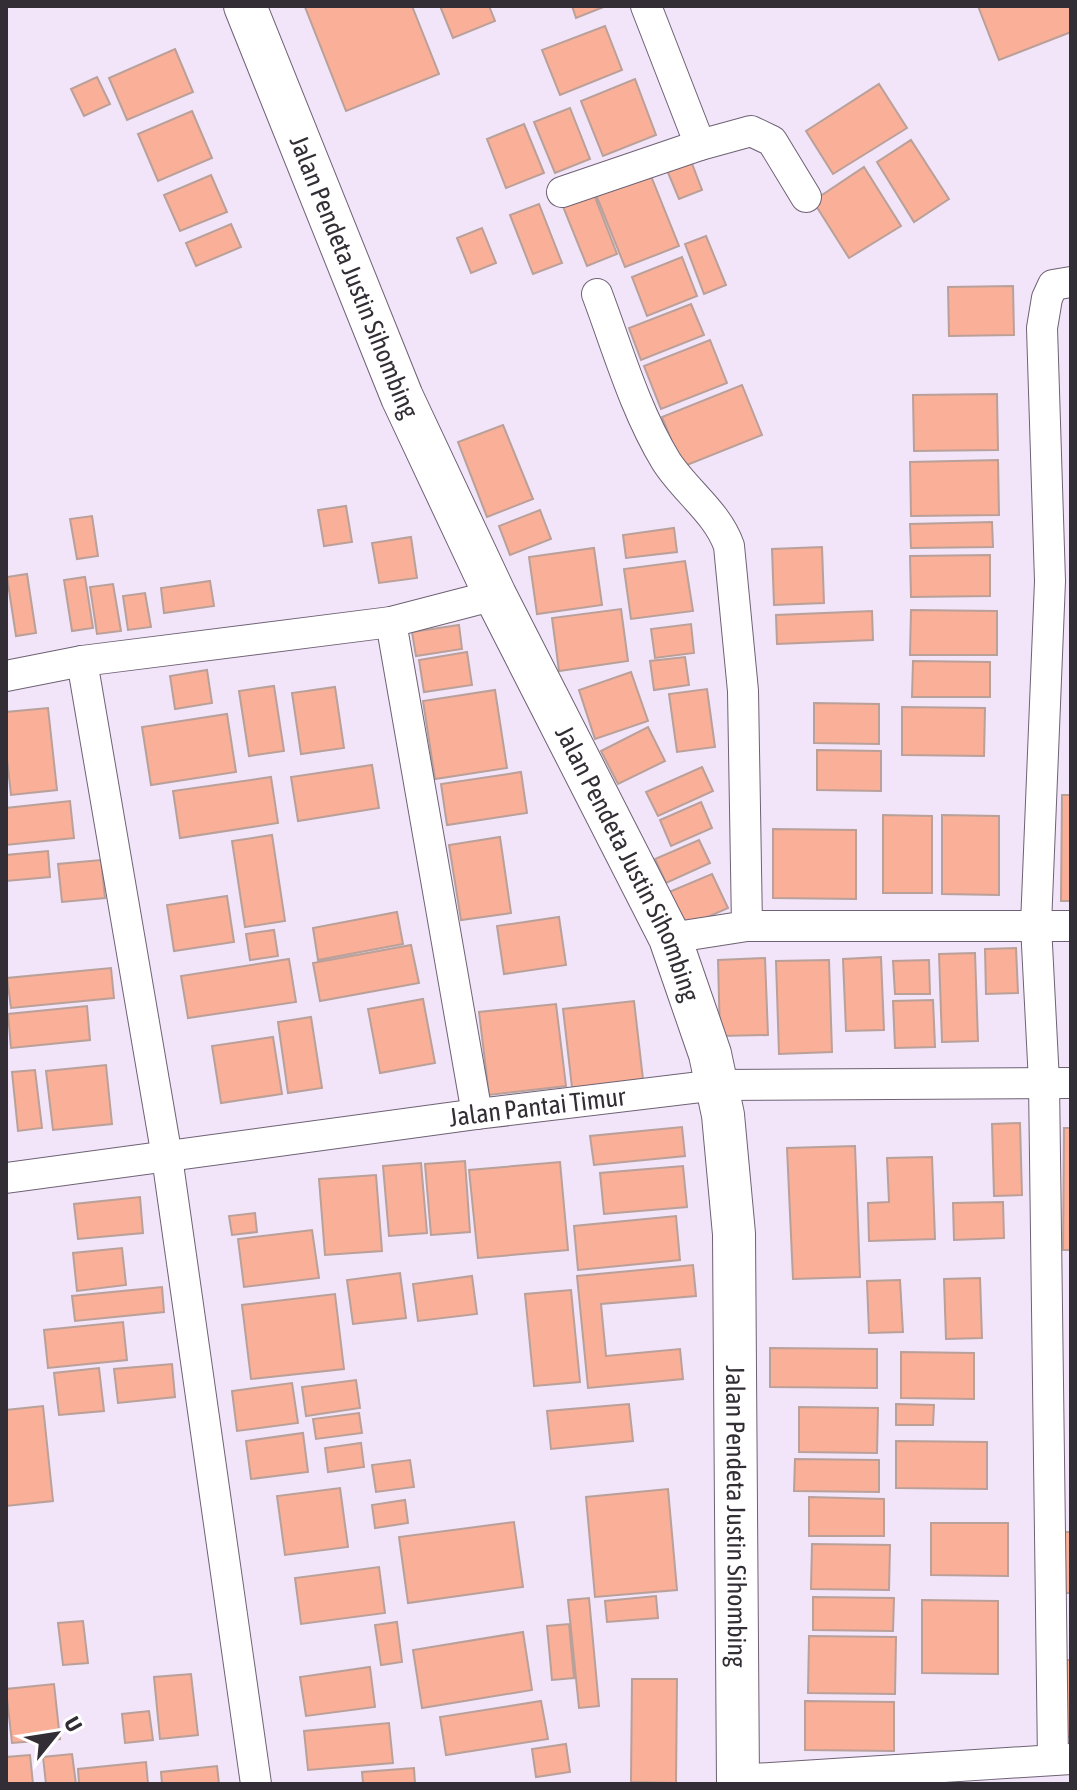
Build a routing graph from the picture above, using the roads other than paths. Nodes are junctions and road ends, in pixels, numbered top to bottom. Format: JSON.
{"nodes":[{"id":1,"x":245,"y":6,"type":"edge"},
{"id":2,"x":646,"y":6,"type":"edge"},
{"id":3,"x":700,"y":145,"type":"junction"},
{"id":4,"x":562,"y":192,"type":"dead end"},
{"id":5,"x":806,"y":197,"type":"dead end"},
{"id":6,"x":1071,"y":282,"type":"edge"},
{"id":7,"x":597,"y":294,"type":"dead end"},
{"id":8,"x":495,"y":595,"type":"junction"},
{"id":9,"x":391,"y":622,"type":"junction"},
{"id":10,"x":82,"y":661,"type":"junction"},
{"id":11,"x":6,"y":676,"type":"edge"},
{"id":12,"x":1036,"y":925,"type":"junction"},
{"id":13,"x":747,"y":926,"type":"junction"},
{"id":14,"x":1071,"y":926,"type":"edge"},
{"id":15,"x":670,"y":938,"type":"junction"},
{"id":16,"x":1058,"y":1082,"type":"edge"},
{"id":17,"x":717,"y":1085,"type":"junction"},
{"id":18,"x":477,"y":1114,"type":"junction"},
{"id":19,"x":167,"y":1157,"type":"junction"},
{"id":20,"x":6,"y":1178,"type":"edge"},
{"id":21,"x":1062,"y":1760,"type":"edge"},
{"id":22,"x":738,"y":1782,"type":"edge"},
{"id":23,"x":256,"y":1784,"type":"edge"}],
"edges":[{"from":1,"to":8,"type":"street","name":"Jalan Pendeta Justin Sihombing"},
{"from":2,"to":3,"type":"street"},
{"from":3,"to":4,"type":"street"},
{"from":3,"to":5,"type":"street"},
{"from":6,"to":12,"type":"street"},
{"from":7,"to":13,"type":"street"},
{"from":8,"to":9,"type":"street"},
{"from":8,"to":15,"type":"street","name":"Jalan Pendeta Justin Sihombing"},
{"from":9,"to":10,"type":"street"},
{"from":9,"to":18,"type":"street"},
{"from":10,"to":11,"type":"street"},
{"from":10,"to":19,"type":"street"},
{"from":12,"to":13,"type":"street"},
{"from":12,"to":14,"type":"street"},
{"from":12,"to":16,"type":"street"},
{"from":13,"to":15,"type":"street"},
{"from":15,"to":17,"type":"street","name":"Jalan Pendeta Justin Sihombing"},
{"from":16,"to":17,"type":"street","name":"Jalan Pantai Timur"},
{"from":16,"to":21,"type":"street"},
{"from":17,"to":18,"type":"street","name":"Jalan Pantai Timur"},
{"from":17,"to":22,"type":"street","name":"Jalan Pendeta Justin Sihombing"},
{"from":18,"to":19,"type":"street","name":"Jalan Pantai Timur"},
{"from":19,"to":20,"type":"street","name":"Jalan Pantai Timur"},
{"from":19,"to":23,"type":"street"},
{"from":21,"to":22,"type":"street"}]}
